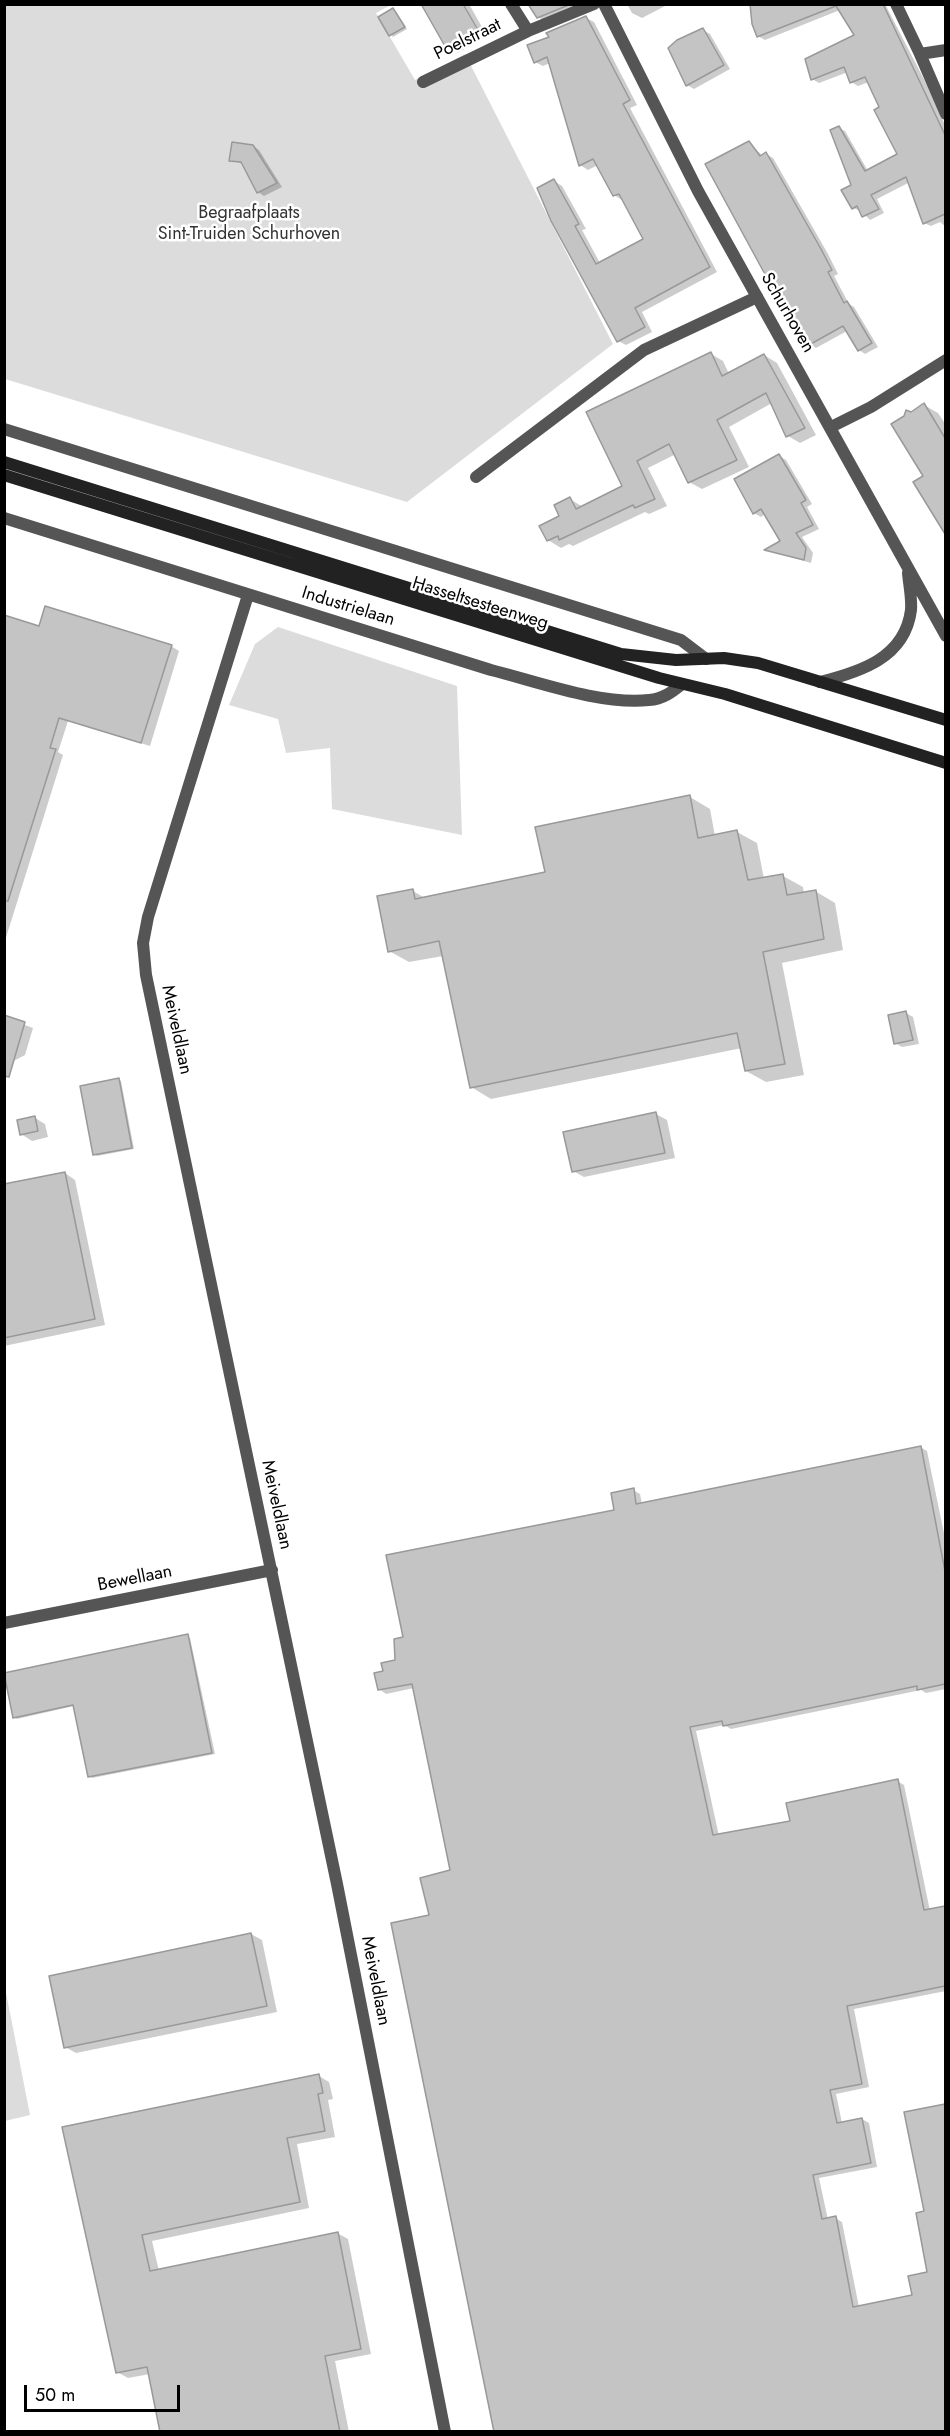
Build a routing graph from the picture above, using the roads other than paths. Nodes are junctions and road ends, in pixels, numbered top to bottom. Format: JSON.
{"nodes":[{"id":1,"x":511,"y":4,"type":"edge"},
{"id":2,"x":594,"y":4,"type":"edge"},
{"id":3,"x":604,"y":4,"type":"edge"},
{"id":4,"x":896,"y":4,"type":"edge"},
{"id":5,"x":528,"y":31,"type":"junction"},
{"id":6,"x":945,"y":50,"type":"edge"},
{"id":7,"x":920,"y":54,"type":"junction"},
{"id":8,"x":423,"y":82,"type":"dead end"},
{"id":9,"x":945,"y":114,"type":"edge"},
{"id":10,"x":757,"y":297,"type":"junction"},
{"id":11,"x":945,"y":360,"type":"edge"},
{"id":12,"x":831,"y":427,"type":"junction"},
{"id":13,"x":4,"y":429,"type":"edge"},
{"id":14,"x":4,"y":462,"type":"edge"},
{"id":15,"x":4,"y":475,"type":"edge"},
{"id":16,"x":476,"y":477,"type":"dead end"},
{"id":17,"x":4,"y":518,"type":"edge"},
{"id":18,"x":908,"y":569,"type":"junction"},
{"id":19,"x":248,"y":595,"type":"junction"},
{"id":20,"x":942,"y":623,"type":"edge"},
{"id":21,"x":945,"y":636,"type":"edge"},
{"id":22,"x":706,"y":659,"type":"junction"},
{"id":23,"x":820,"y":682,"type":"junction"},
{"id":24,"x":682,"y":684,"type":"junction"},
{"id":25,"x":945,"y":720,"type":"edge"},
{"id":26,"x":945,"y":762,"type":"edge"},
{"id":27,"x":272,"y":1570,"type":"junction"},
{"id":28,"x":4,"y":1623,"type":"edge"},
{"id":29,"x":445,"y":2432,"type":"edge"}],
"edges":[{"from":1,"to":5,"type":"street","name":"Poelstraat"},
{"from":2,"to":5,"type":"street","name":"Poelstraat"},
{"from":3,"to":10,"type":"street","name":"Schurhoven"},
{"from":4,"to":7,"type":"street"},
{"from":5,"to":8,"type":"street","name":"Poelstraat"},
{"from":6,"to":7,"type":"street"},
{"from":7,"to":9,"type":"street"},
{"from":10,"to":12,"type":"street","name":"Schurhoven"},
{"from":10,"to":16,"type":"street"},
{"from":11,"to":12,"type":"street"},
{"from":12,"to":18,"type":"street","name":"Schurhoven"},
{"from":13,"to":22,"type":"street"},
{"from":14,"to":22,"type":"main road","name":"Hasseltsesteenweg"},
{"from":15,"to":24,"type":"main road","name":"Hasseltsesteenweg"},
{"from":17,"to":19,"type":"street","name":"Industrielaan"},
{"from":18,"to":20,"type":"street","name":"Schurhoven"},
{"from":18,"to":23,"type":"street"},
{"from":19,"to":24,"type":"street","name":"Industrielaan"},
{"from":19,"to":27,"type":"street","name":"Meiveldlaan"},
{"from":20,"to":21,"type":"street","name":"Schurhoven"},
{"from":22,"to":23,"type":"main road","name":"Hasseltsesteenweg"},
{"from":23,"to":25,"type":"main road","name":"Hasseltsesteenweg"},
{"from":24,"to":26,"type":"main road","name":"Hasseltsesteenweg"},
{"from":27,"to":28,"type":"street","name":"Bewellaan"},
{"from":27,"to":29,"type":"street","name":"Meiveldlaan"}]}
